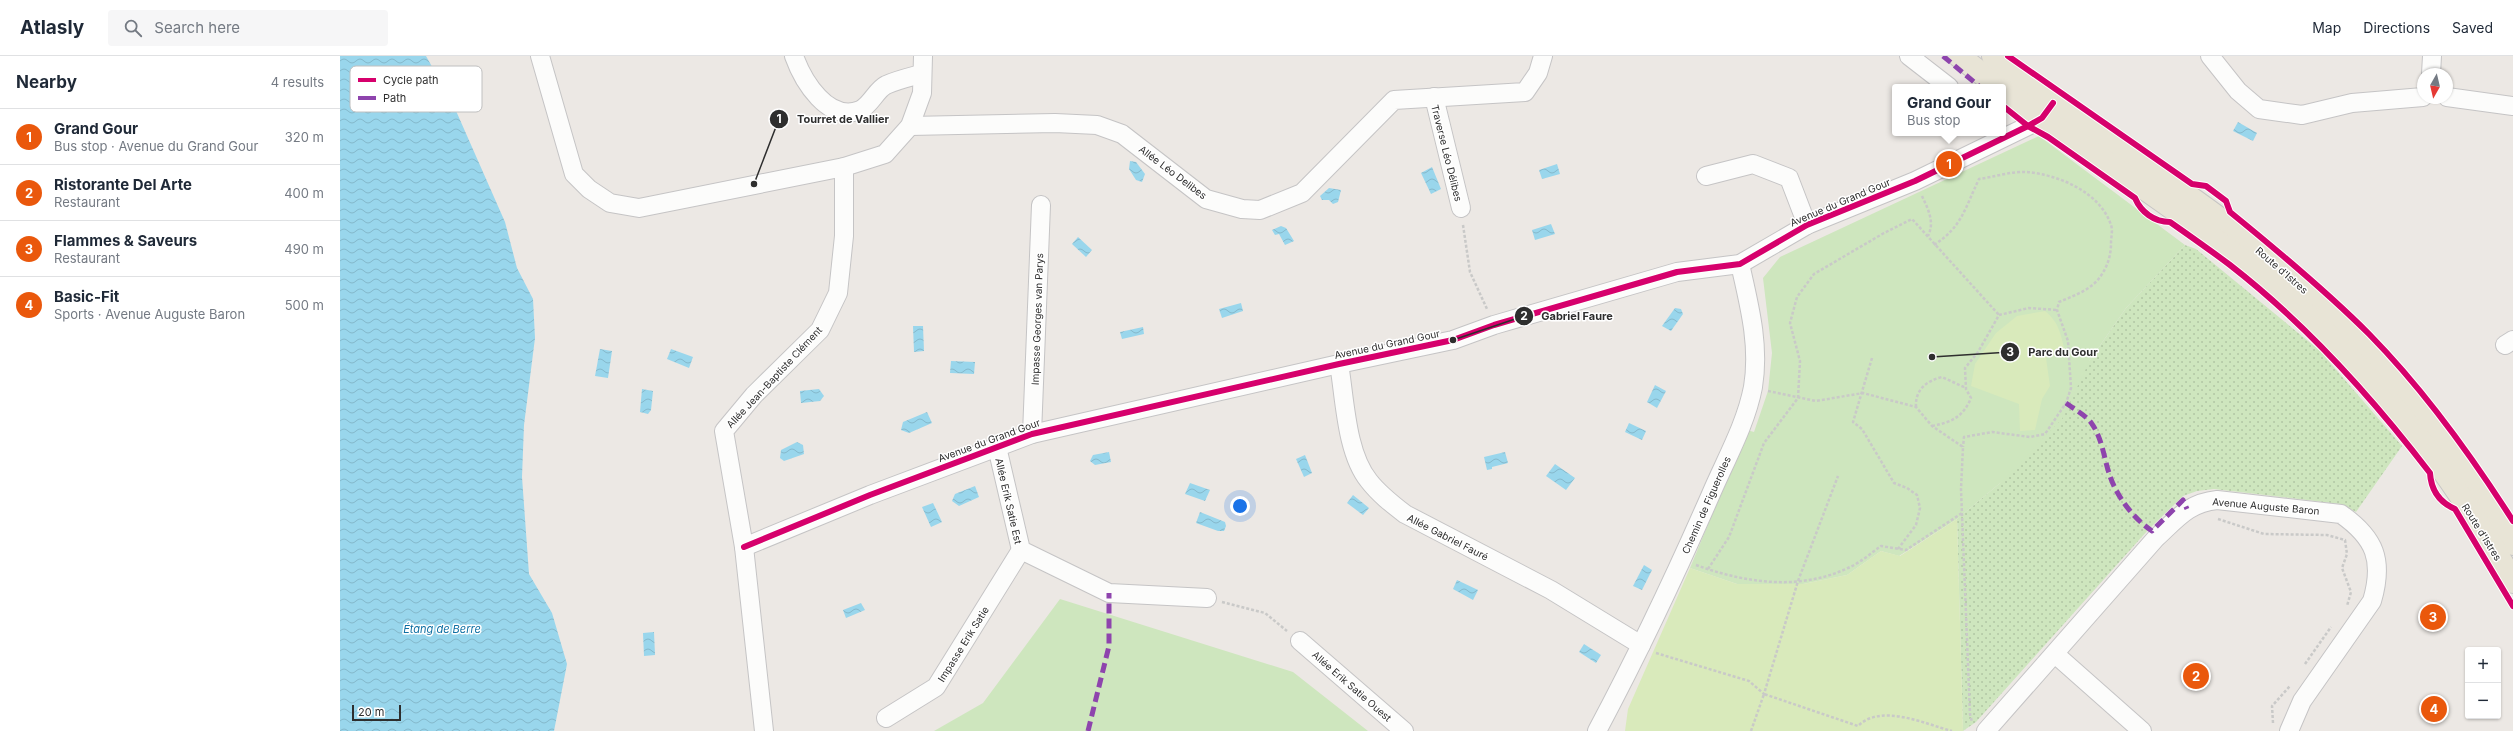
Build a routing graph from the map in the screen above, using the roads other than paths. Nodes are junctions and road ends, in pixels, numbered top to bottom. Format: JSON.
{"nodes":[{"id":1,"x":540,"y":56,"type":"edge"},
{"id":2,"x":794,"y":56,"type":"edge"},
{"id":3,"x":923,"y":56,"type":"edge"},
{"id":4,"x":1543,"y":56,"type":"edge"},
{"id":5,"x":1910,"y":56,"type":"edge"},
{"id":6,"x":1959,"y":56,"type":"edge"},
{"id":7,"x":1993,"y":56,"type":"edge"},
{"id":8,"x":2432,"y":56,"type":"edge"},
{"id":9,"x":2213,"y":58,"type":"edge"},
{"id":10,"x":2431,"y":68,"type":"edge"},
{"id":11,"x":922,"y":74,"type":"junction"},
{"id":12,"x":1945,"y":84,"type":"edge"},
{"id":13,"x":1995,"y":84,"type":"edge"},
{"id":14,"x":2006,"y":91,"type":"edge"},
{"id":15,"x":1434,"y":97,"type":"junction"},
{"id":16,"x":2417,"y":98,"type":"edge"},
{"id":17,"x":2453,"y":98,"type":"edge"},
{"id":18,"x":2513,"y":106,"type":"edge"},
{"id":19,"x":2048,"y":110,"type":"junction"},
{"id":20,"x":910,"y":126,"type":"junction"},
{"id":21,"x":2006,"y":130,"type":"edge"},
{"id":22,"x":1990,"y":138,"type":"edge"},
{"id":23,"x":844,"y":167,"type":"junction"},
{"id":24,"x":1706,"y":176,"type":"dead end"},
{"id":25,"x":1041,"y":205,"type":"dead end"},
{"id":26,"x":1461,"y":208,"type":"road end"},
{"id":27,"x":1807,"y":225,"type":"junction"},
{"id":28,"x":1740,"y":264,"type":"junction"},
{"id":29,"x":1339,"y":364,"type":"junction"},
{"id":30,"x":1032,"y":434,"type":"junction"},
{"id":31,"x":997,"y":447,"type":"junction"},
{"id":32,"x":2513,"y":544,"type":"edge"},
{"id":33,"x":744,"y":547,"type":"junction"},
{"id":34,"x":1021,"y":550,"type":"junction"},
{"id":35,"x":2513,"y":582,"type":"edge"},
{"id":36,"x":1207,"y":598,"type":"road end"},
{"id":37,"x":1300,"y":641,"type":"road end"},
{"id":38,"x":1640,"y":647,"type":"junction"},
{"id":39,"x":2055,"y":654,"type":"junction"},
{"id":40,"x":886,"y":718,"type":"dead end"},
{"id":41,"x":1980,"y":728,"type":"edge"},
{"id":42,"x":2281,"y":728,"type":"edge"},
{"id":43,"x":1598,"y":730,"type":"edge"},
{"id":44,"x":764,"y":731,"type":"edge"},
{"id":45,"x":1404,"y":731,"type":"edge"},
{"id":46,"x":2142,"y":731,"type":"edge"}],
"edges":[{"from":1,"to":23,"type":"street"},
{"from":2,"to":11,"type":"street"},
{"from":3,"to":11,"type":"street"},
{"from":4,"to":15,"type":"street","name":"Allée Léo Delibes"},
{"from":5,"to":12,"type":"street"},
{"from":6,"to":13,"type":"main road"},
{"from":7,"to":19,"type":"main road","name":"Route d'Istres"},
{"from":8,"to":10,"type":"street"},
{"from":9,"to":16,"type":"street"},
{"from":11,"to":20,"type":"street"},
{"from":14,"to":19,"type":"main road","name":"Route d'Istres"},
{"from":15,"to":20,"type":"street","name":"Allée Léo Delibes"},
{"from":15,"to":26,"type":"street","name":"Traverse Léo Délibes"},
{"from":17,"to":18,"type":"street"},
{"from":19,"to":21,"type":"street","name":"Avenue du Grand Gour"},
{"from":19,"to":32,"type":"main road","name":"Route d'Istres"},
{"from":19,"to":35,"type":"main road","name":"Route d'Istres"},
{"from":20,"to":23,"type":"street"},
{"from":22,"to":27,"type":"street","name":"Avenue du Grand Gour"},
{"from":23,"to":33,"type":"street","name":"Allée Jean-Baptiste Clément"},
{"from":24,"to":27,"type":"street"},
{"from":25,"to":30,"type":"street","name":"Impasse Georges van Parys"},
{"from":27,"to":28,"type":"street","name":"Avenue du Grand Gour"},
{"from":28,"to":29,"type":"street","name":"Avenue du Grand Gour"},
{"from":28,"to":38,"type":"street","name":"Chemin de Figuerolles"},
{"from":29,"to":30,"type":"street","name":"Avenue du Grand Gour"},
{"from":29,"to":38,"type":"street","name":"Allée Gabriel Fauré"},
{"from":30,"to":31,"type":"street","name":"Avenue du Grand Gour"},
{"from":31,"to":33,"type":"street","name":"Avenue du Grand Gour"},
{"from":31,"to":34,"type":"street","name":"Allée Erik Satie Est"},
{"from":33,"to":44,"type":"street","name":"Allée Jean-Baptiste Clément"},
{"from":34,"to":36,"type":"street","name":"Allée Erik Satie Est"},
{"from":34,"to":40,"type":"street","name":"Impasse Erik Satie"},
{"from":37,"to":45,"type":"street","name":"Allée Erik Satie Ouest"},
{"from":38,"to":43,"type":"street","name":"Chemin de Figuerolles"},
{"from":39,"to":41,"type":"street","name":"Avenue Auguste Baron"},
{"from":39,"to":42,"type":"street","name":"Avenue Auguste Baron"},
{"from":39,"to":46,"type":"street"}]}
